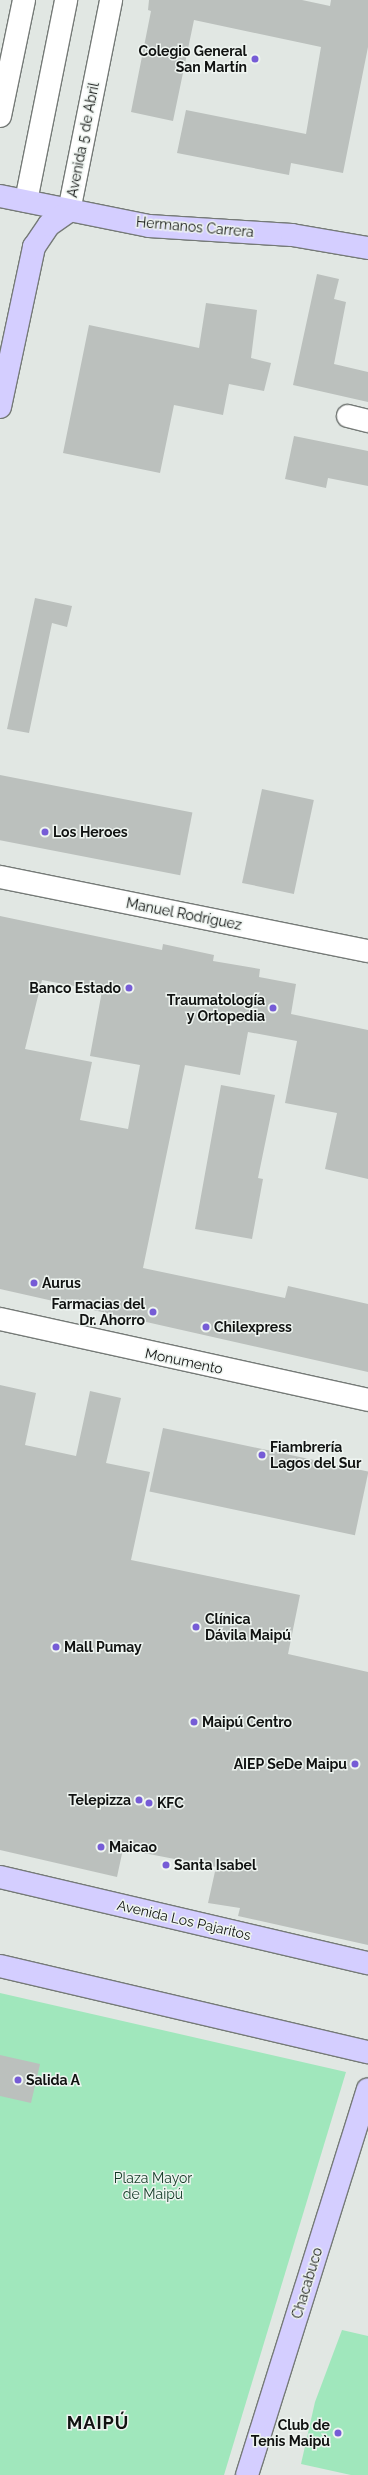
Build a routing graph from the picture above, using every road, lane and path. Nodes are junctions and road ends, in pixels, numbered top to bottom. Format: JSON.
{"nodes":[{"id":1,"x":24,"y":0,"type":"edge"},
{"id":2,"x":66,"y":0,"type":"edge"},
{"id":3,"x":111,"y":0,"type":"edge"},
{"id":4,"x":0,"y":116,"type":"edge"},
{"id":5,"x":0,"y":196,"type":"edge"},
{"id":6,"x":26,"y":201,"type":"junction"},
{"id":7,"x":69,"y":211,"type":"junction"},
{"id":8,"x":368,"y":248,"type":"edge"},
{"id":9,"x":0,"y":406,"type":"edge"},
{"id":10,"x":0,"y":877,"type":"edge"},
{"id":11,"x":368,"y":951,"type":"edge"},
{"id":12,"x":0,"y":1320,"type":"edge"},
{"id":13,"x":368,"y":1400,"type":"edge"},
{"id":14,"x":0,"y":1878,"type":"edge"},
{"id":15,"x":368,"y":1964,"type":"edge"},
{"id":16,"x":0,"y":1966,"type":"edge"},
{"id":17,"x":368,"y":2052,"type":"edge"},
{"id":18,"x":368,"y":2090,"type":"edge"},
{"id":19,"x":247,"y":2475,"type":"edge"}],
"edges":[{"from":1,"to":4,"type":"street"},
{"from":2,"to":6,"type":"street"},
{"from":3,"to":7,"type":"street","name":"Avenida 5 de Abril"},
{"from":5,"to":6,"type":"main road","name":"Hermanos Carrera"},
{"from":6,"to":7,"type":"main road","name":"Hermanos Carrera"},
{"from":7,"to":8,"type":"main road","name":"Hermanos Carrera"},
{"from":7,"to":9,"type":"main road","name":"Avenida 5 de Abril"},
{"from":10,"to":11,"type":"street","name":"Manuel Rodríguez"},
{"from":12,"to":13,"type":"street","name":"Monumento"},
{"from":14,"to":15,"type":"main road","name":"Avenida Los Pajaritos"},
{"from":16,"to":17,"type":"main road"},
{"from":18,"to":19,"type":"main road","name":"Chacabuco"}]}
